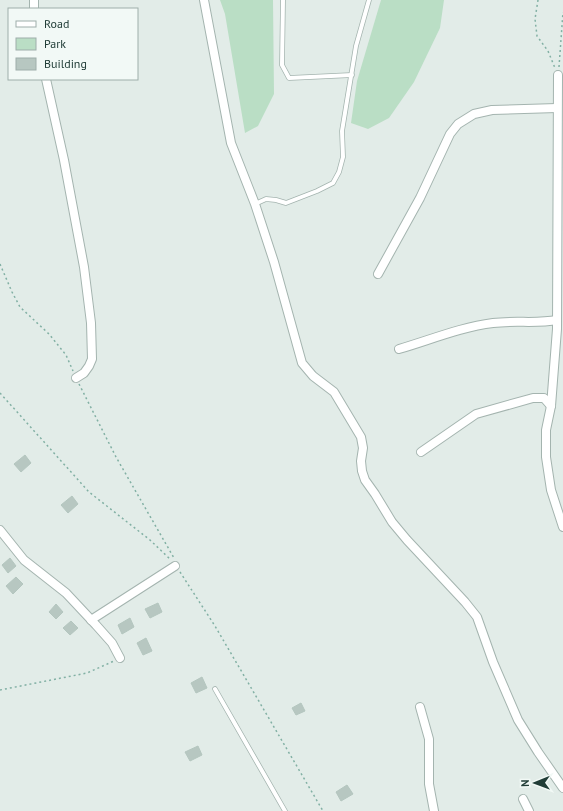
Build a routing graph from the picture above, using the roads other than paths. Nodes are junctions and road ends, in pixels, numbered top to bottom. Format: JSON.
{"nodes":[{"id":1,"x":204,"y":0,"type":"edge"},
{"id":2,"x":283,"y":0,"type":"edge"},
{"id":3,"x":369,"y":0,"type":"edge"},
{"id":4,"x":352,"y":75,"type":"junction"},
{"id":5,"x":558,"y":75,"type":"road end"},
{"id":6,"x":46,"y":80,"type":"edge"},
{"id":7,"x":557,"y":108,"type":"junction"},
{"id":8,"x":255,"y":204,"type":"junction"},
{"id":9,"x":378,"y":274,"type":"dead end"},
{"id":10,"x":557,"y":320,"type":"junction"},
{"id":11,"x":399,"y":349,"type":"dead end"},
{"id":12,"x":76,"y":378,"type":"road end"},
{"id":13,"x":551,"y":406,"type":"junction"},
{"id":14,"x":421,"y":452,"type":"dead end"},
{"id":15,"x":563,"y":527,"type":"edge"},
{"id":16,"x":0,"y":530,"type":"edge"},
{"id":17,"x":176,"y":565,"type":"road end"},
{"id":18,"x":91,"y":620,"type":"junction"},
{"id":19,"x":120,"y":658,"type":"road end"},
{"id":20,"x":215,"y":689,"type":"dead end"},
{"id":21,"x":420,"y":707,"type":"dead end"},
{"id":22,"x":563,"y":788,"type":"edge"},
{"id":23,"x":523,"y":799,"type":"dead end"},
{"id":24,"x":285,"y":811,"type":"edge"},
{"id":25,"x":434,"y":811,"type":"edge"},
{"id":26,"x":529,"y":811,"type":"edge"}],
"edges":[{"from":1,"to":8,"type":"street"},
{"from":2,"to":4,"type":"lane"},
{"from":3,"to":4,"type":"lane"},
{"from":4,"to":8,"type":"lane"},
{"from":5,"to":7,"type":"street"},
{"from":6,"to":12,"type":"street"},
{"from":7,"to":9,"type":"street"},
{"from":7,"to":10,"type":"street"},
{"from":8,"to":22,"type":"street"},
{"from":10,"to":11,"type":"street"},
{"from":10,"to":13,"type":"street"},
{"from":13,"to":14,"type":"street"},
{"from":13,"to":15,"type":"street"},
{"from":16,"to":18,"type":"street"},
{"from":17,"to":18,"type":"street"},
{"from":18,"to":19,"type":"street"},
{"from":20,"to":24,"type":"lane"},
{"from":21,"to":25,"type":"street"},
{"from":23,"to":26,"type":"street"}]}
